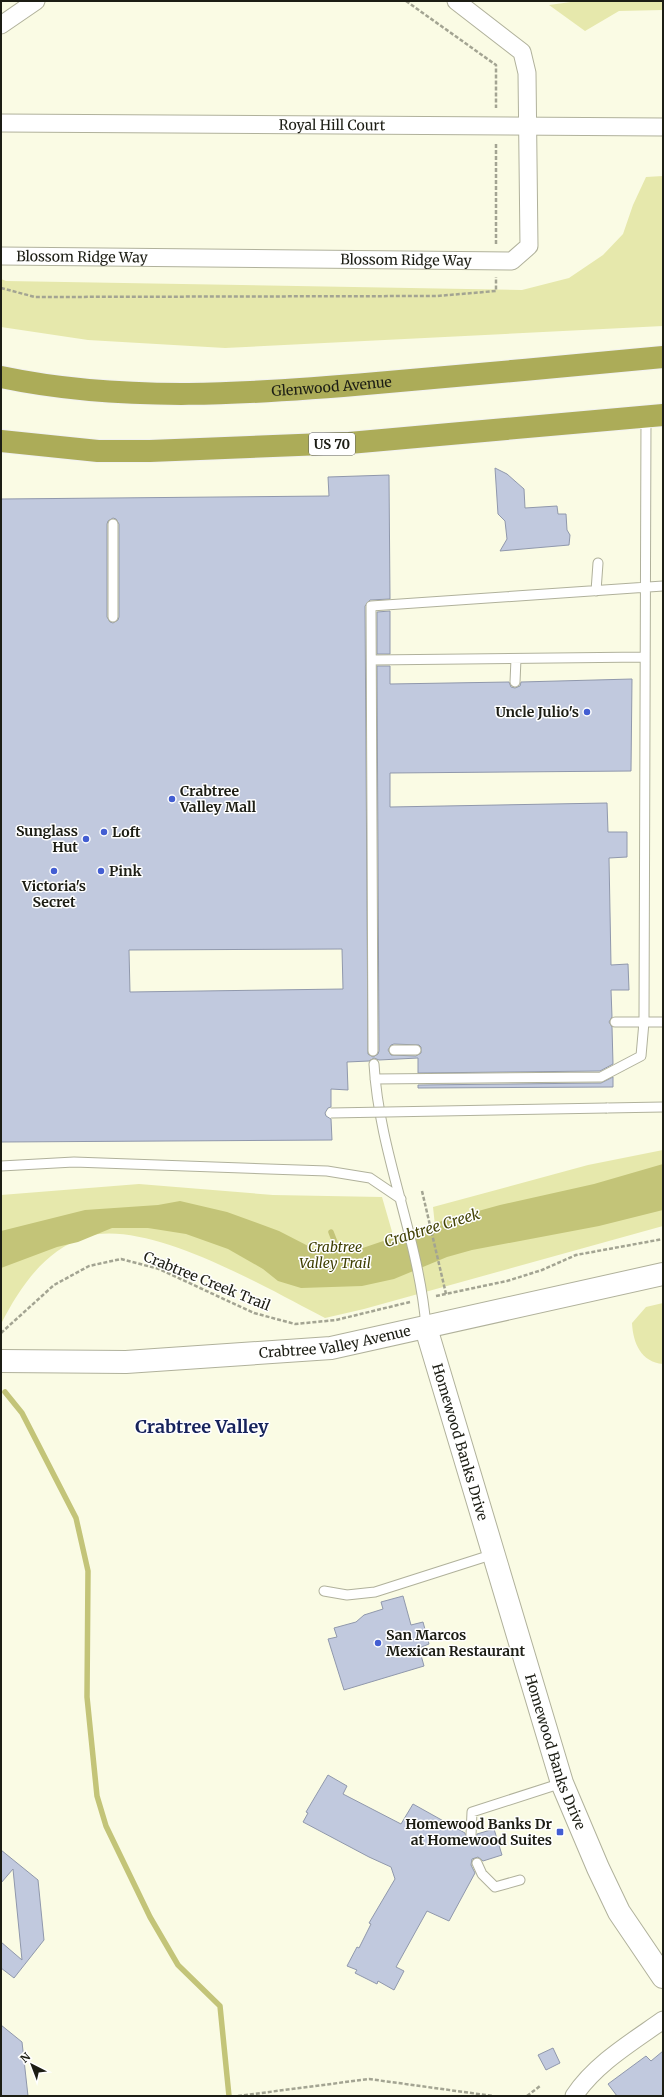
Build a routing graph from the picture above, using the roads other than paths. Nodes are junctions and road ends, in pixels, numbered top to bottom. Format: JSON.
{"nodes":[{"id":1,"x":36,"y":1,"type":"edge"},
{"id":2,"x":456,"y":1,"type":"edge"},
{"id":3,"x":1,"y":25,"type":"edge"},
{"id":4,"x":1,"y":123,"type":"edge"},
{"id":5,"x":527,"y":127,"type":"junction"},
{"id":6,"x":663,"y":127,"type":"edge"},
{"id":7,"x":1,"y":256,"type":"edge"},
{"id":8,"x":663,"y":357,"type":"edge"},
{"id":9,"x":1,"y":377,"type":"edge"},
{"id":10,"x":655,"y":416,"type":"edge"},
{"id":11,"x":1,"y":441,"type":"edge"},
{"id":12,"x":113,"y":524,"type":"dead end"},
{"id":13,"x":598,"y":563,"type":"dead end"},
{"id":14,"x":663,"y":586,"type":"edge"},
{"id":15,"x":646,"y":588,"type":"junction"},
{"id":16,"x":596,"y":591,"type":"junction"},
{"id":17,"x":113,"y":617,"type":"dead end"},
{"id":18,"x":645,"y":657,"type":"junction"},
{"id":19,"x":516,"y":658,"type":"junction"},
{"id":20,"x":372,"y":660,"type":"junction"},
{"id":21,"x":515,"y":682,"type":"dead end"},
{"id":22,"x":615,"y":1022,"type":"dead end"},
{"id":23,"x":644,"y":1022,"type":"junction"},
{"id":24,"x":663,"y":1022,"type":"edge"},
{"id":25,"x":394,"y":1050,"type":"dead end"},
{"id":26,"x":416,"y":1050,"type":"dead end"},
{"id":27,"x":373,"y":1051,"type":"dead end"},
{"id":28,"x":374,"y":1064,"type":"dead end"},
{"id":29,"x":374,"y":1079,"type":"junction"},
{"id":30,"x":663,"y":1106,"type":"edge"},
{"id":31,"x":332,"y":1113,"type":"dead end"},
{"id":32,"x":1,"y":1166,"type":"edge"},
{"id":33,"x":401,"y":1199,"type":"junction"},
{"id":34,"x":663,"y":1274,"type":"edge"},
{"id":35,"x":426,"y":1328,"type":"junction"},
{"id":36,"x":1,"y":1361,"type":"edge"},
{"id":37,"x":495,"y":1554,"type":"junction"},
{"id":38,"x":324,"y":1590,"type":"dead end"},
{"id":39,"x":562,"y":1783,"type":"junction"},
{"id":40,"x":471,"y":1835,"type":"dead end"},
{"id":41,"x":477,"y":1863,"type":"dead end"},
{"id":42,"x":520,"y":1880,"type":"dead end"},
{"id":43,"x":663,"y":1977,"type":"edge"},
{"id":44,"x":663,"y":2020,"type":"edge"},
{"id":45,"x":574,"y":2096,"type":"edge"}],
"edges":[{"from":1,"to":3,"type":"street"},
{"from":2,"to":5,"type":"street","name":"Blossom Ridge Way"},
{"from":4,"to":5,"type":"street","name":"Royal Hill Court"},
{"from":5,"to":6,"type":"street","name":"Royal Hill Court"},
{"from":5,"to":7,"type":"street","name":"Blossom Ridge Way"},
{"from":8,"to":9,"type":"highway","name":"Glenwood Avenue"},
{"from":10,"to":11,"type":"highway","number":"US 70"},
{"from":10,"to":15,"type":"lane"},
{"from":12,"to":17,"type":"lane"},
{"from":13,"to":16,"type":"lane"},
{"from":14,"to":15,"type":"lane"},
{"from":15,"to":16,"type":"lane"},
{"from":15,"to":18,"type":"lane"},
{"from":16,"to":20,"type":"lane"},
{"from":18,"to":19,"type":"lane"},
{"from":18,"to":23,"type":"lane"},
{"from":19,"to":20,"type":"lane"},
{"from":19,"to":21,"type":"lane"},
{"from":20,"to":27,"type":"lane"},
{"from":22,"to":23,"type":"lane"},
{"from":23,"to":24,"type":"lane"},
{"from":23,"to":29,"type":"lane"},
{"from":25,"to":26,"type":"lane"},
{"from":28,"to":29,"type":"lane"},
{"from":29,"to":33,"type":"lane"},
{"from":30,"to":31,"type":"lane","bridge":true},
{"from":32,"to":33,"type":"lane"},
{"from":33,"to":35,"type":"lane"},
{"from":34,"to":35,"type":"street","name":"Crabtree Valley Avenue"},
{"from":35,"to":36,"type":"street","name":"Crabtree Valley Avenue"},
{"from":35,"to":37,"type":"street","name":"Homewood Banks Drive"},
{"from":37,"to":38,"type":"lane"},
{"from":37,"to":39,"type":"street","name":"Homewood Banks Drive"},
{"from":39,"to":40,"type":"lane"},
{"from":39,"to":43,"type":"street","name":"Homewood Banks Drive"},
{"from":41,"to":42,"type":"lane"},
{"from":44,"to":45,"type":"street"}]}
